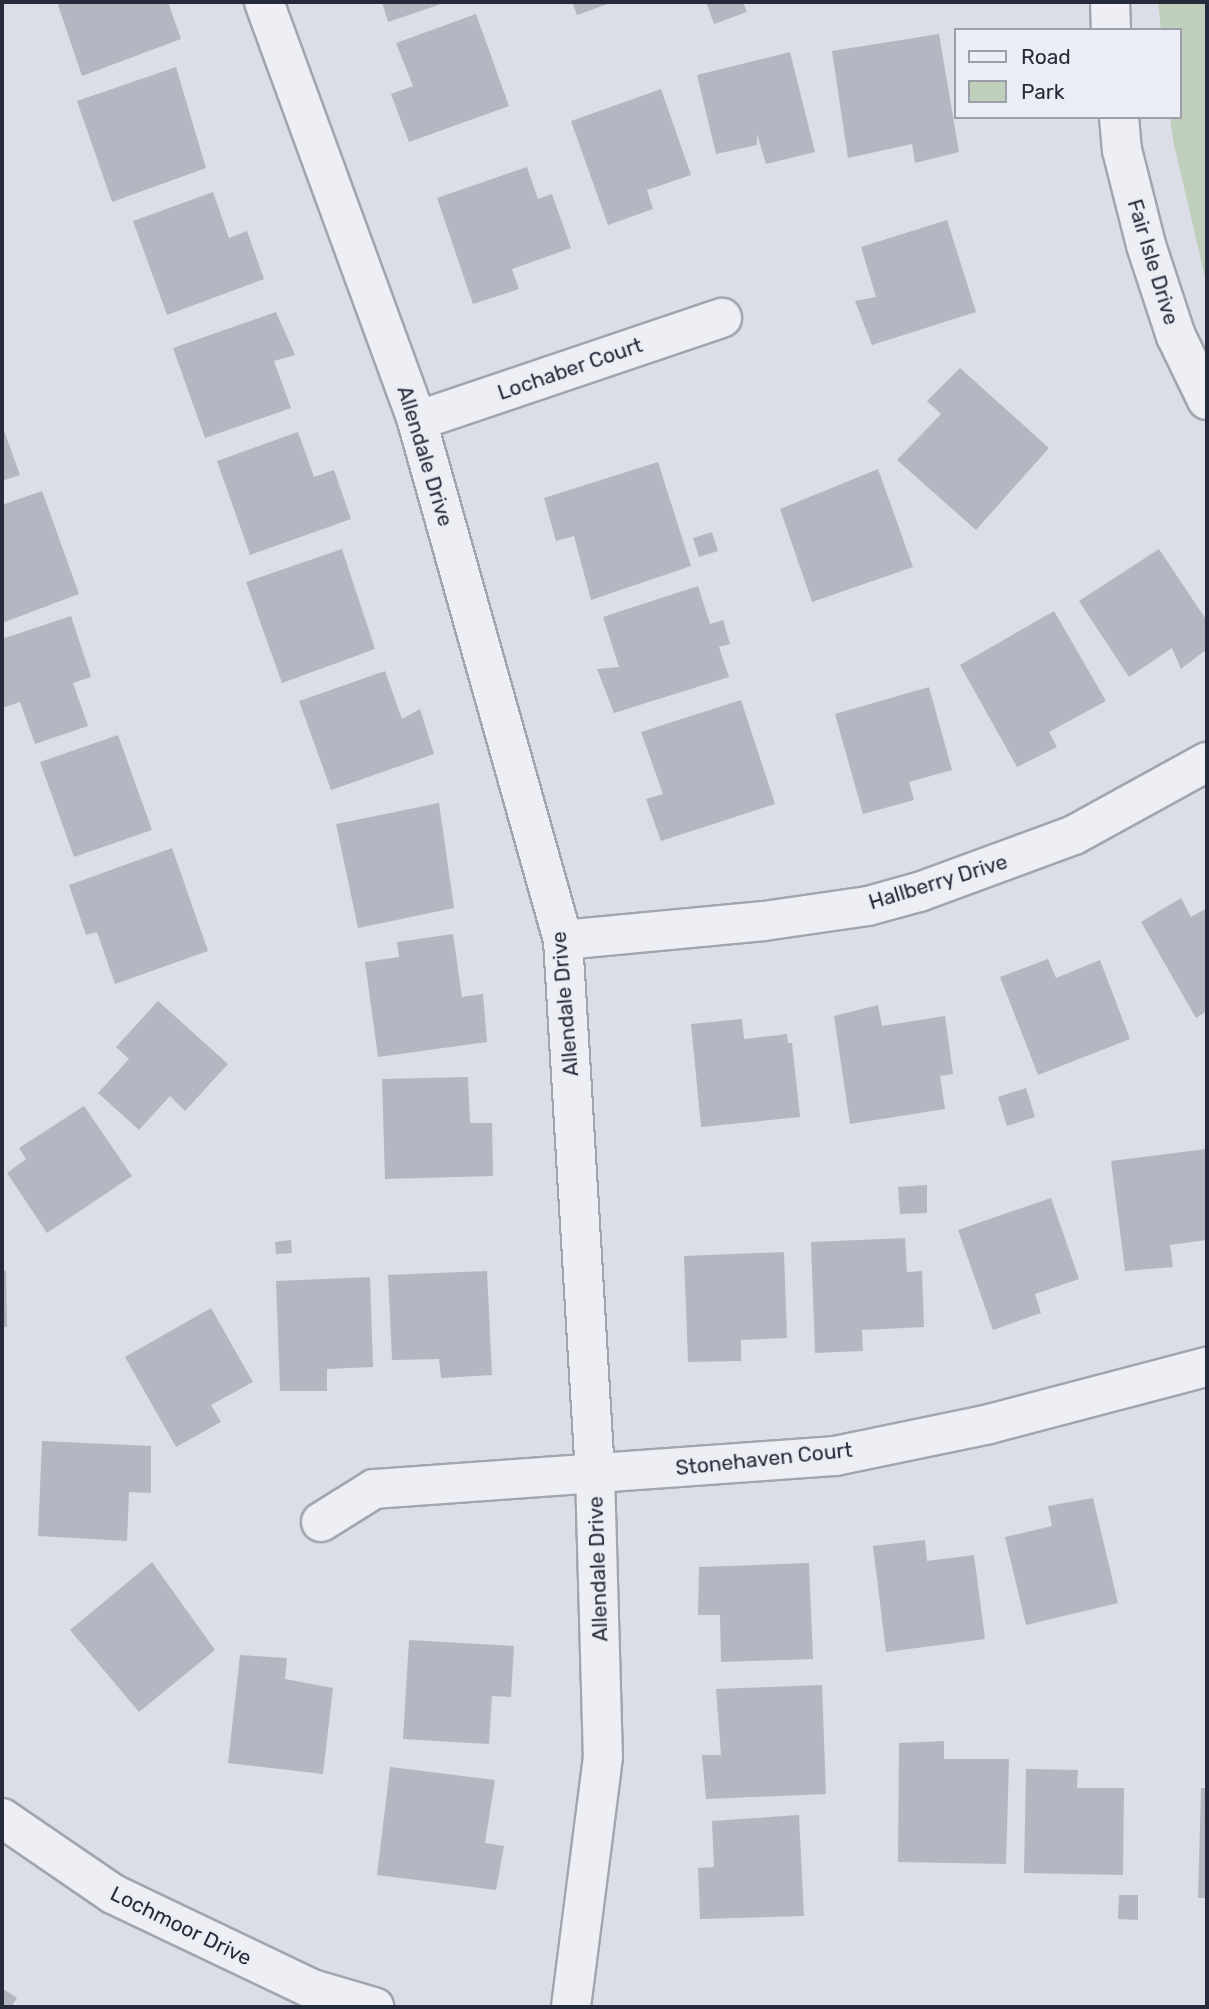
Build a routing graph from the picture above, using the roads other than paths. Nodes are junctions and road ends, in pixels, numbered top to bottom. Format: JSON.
{"nodes":[{"id":1,"x":264,"y":2,"type":"edge"},
{"id":2,"x":1110,"y":2,"type":"edge"},
{"id":3,"x":1111,"y":28,"type":"edge"},
{"id":4,"x":1119,"y":119,"type":"edge"},
{"id":5,"x":722,"y":318,"type":"dead end"},
{"id":6,"x":1207,"y":400,"type":"edge"},
{"id":7,"x":417,"y":421,"type":"junction"},
{"id":8,"x":1207,"y":762,"type":"edge"},
{"id":9,"x":564,"y":940,"type":"junction"},
{"id":10,"x":1207,"y":1367,"type":"edge"},
{"id":11,"x":595,"y":1474,"type":"junction"},
{"id":12,"x":321,"y":1521,"type":"dead end"},
{"id":13,"x":2,"y":1818,"type":"edge"},
{"id":14,"x":374,"y":2007,"type":"edge"},
{"id":15,"x":571,"y":2007,"type":"edge"}],
"edges":[{"from":1,"to":7,"type":"street","name":"Allendale Drive"},
{"from":2,"to":3,"type":"street"},
{"from":4,"to":6,"type":"street","name":"Fair Isle Drive"},
{"from":5,"to":7,"type":"street","name":"Lochaber Court"},
{"from":7,"to":9,"type":"street","name":"Allendale Drive"},
{"from":8,"to":9,"type":"street","name":"Hallberry Drive"},
{"from":9,"to":11,"type":"street","name":"Allendale Drive"},
{"from":10,"to":11,"type":"street","name":"Stonehaven Court"},
{"from":11,"to":12,"type":"street","name":"Stonehaven Court"},
{"from":11,"to":15,"type":"street","name":"Allendale Drive"},
{"from":13,"to":14,"type":"street","name":"Lochmoor Drive"}]}
